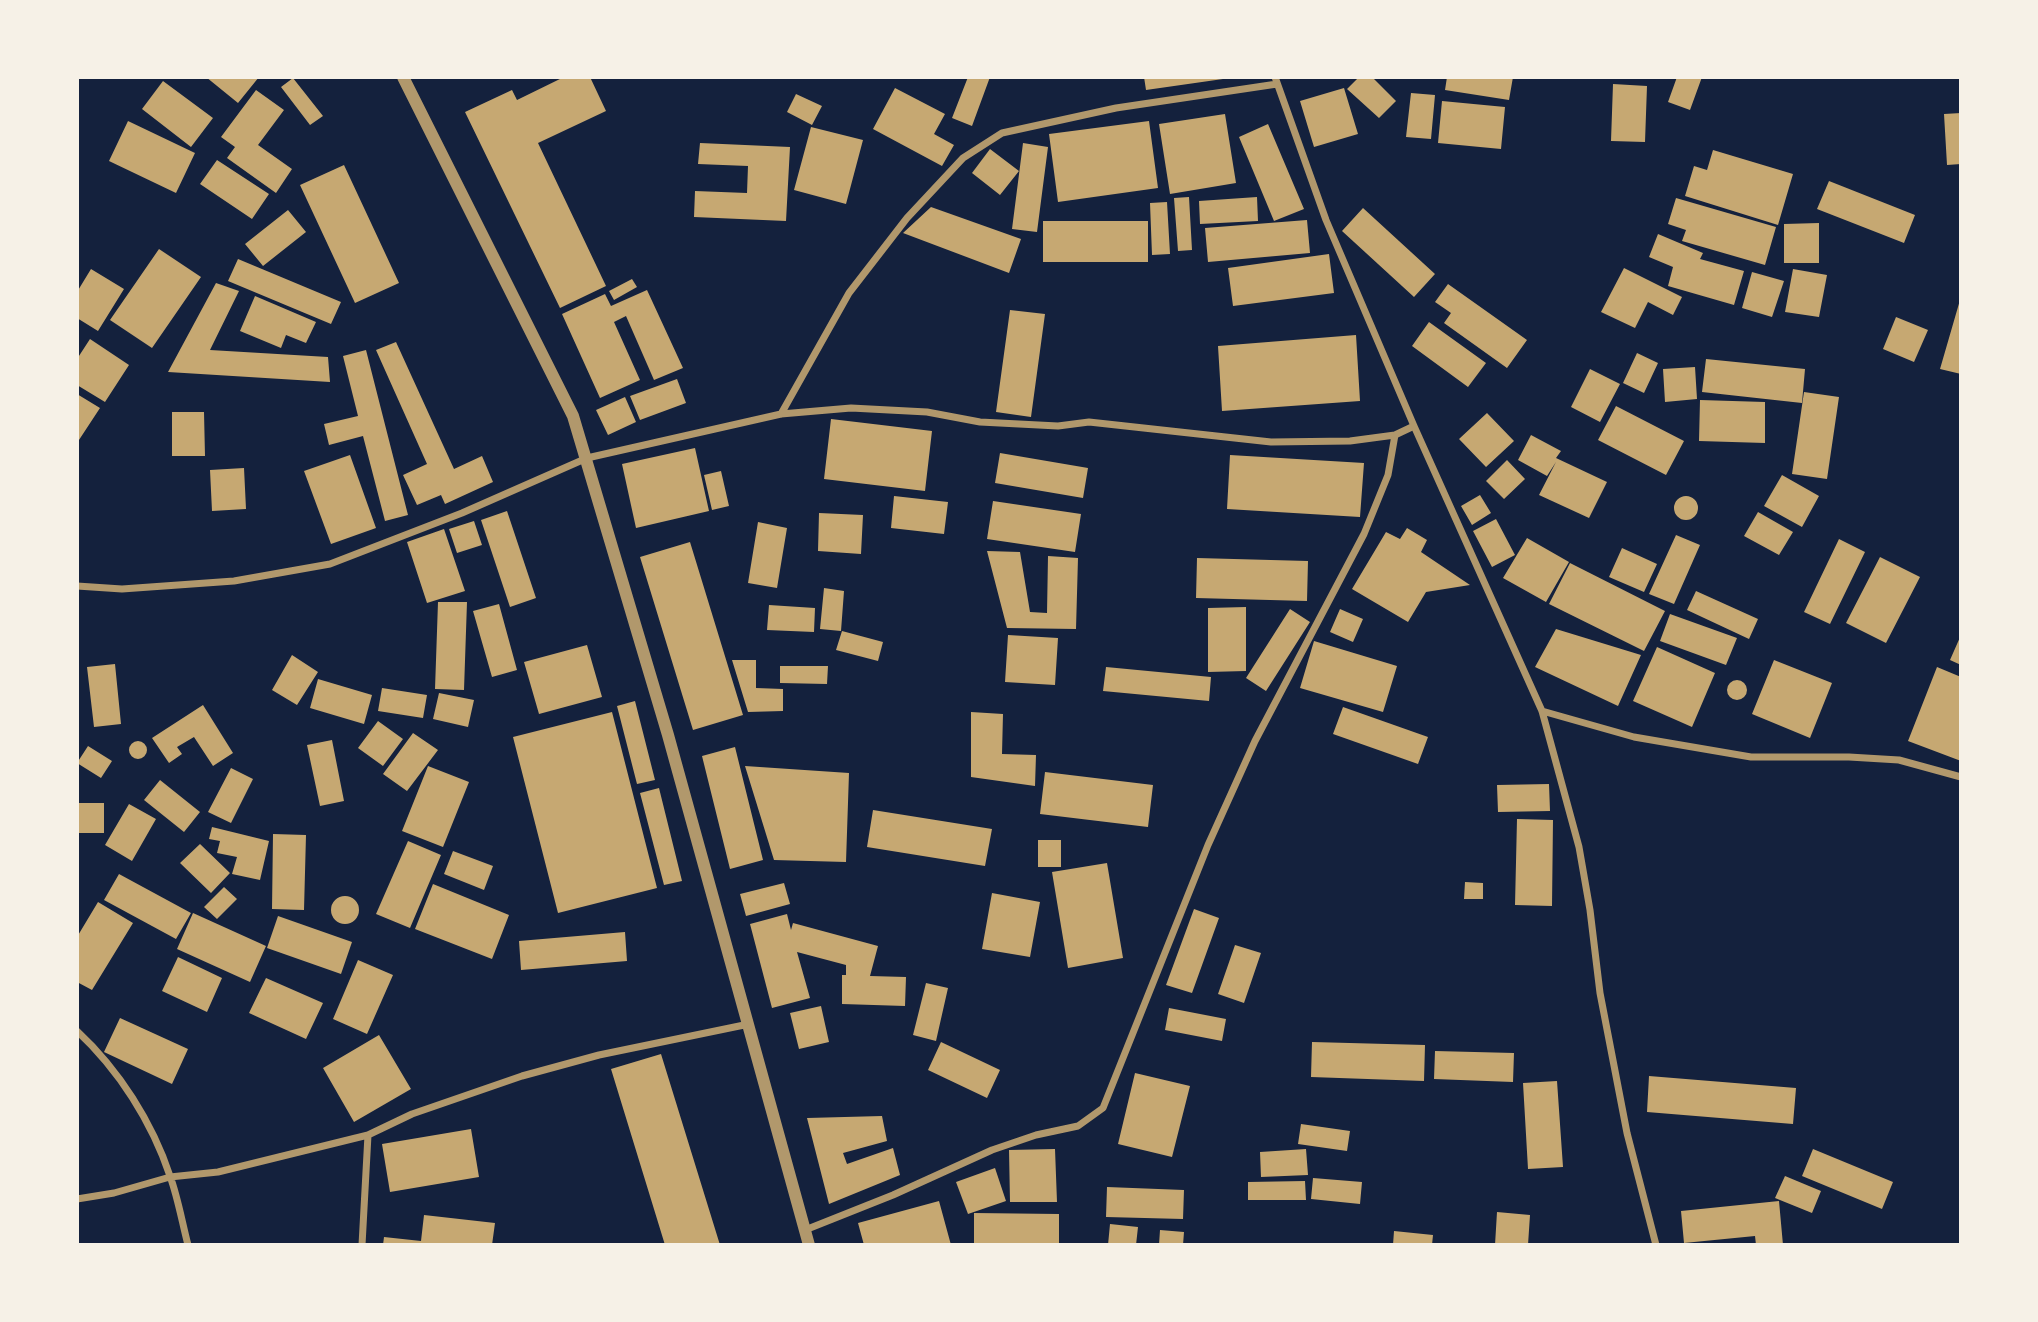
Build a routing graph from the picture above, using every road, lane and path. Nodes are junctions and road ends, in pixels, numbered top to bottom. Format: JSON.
{"nodes":[{"id":1,"x":403,"y":77,"type":"edge"},
{"id":2,"x":1276,"y":81,"type":"edge"},
{"id":3,"x":781,"y":414,"type":"junction"},
{"id":4,"x":1414,"y":426,"type":"junction"},
{"id":5,"x":1395,"y":435,"type":"junction"},
{"id":6,"x":587,"y":458,"type":"junction"},
{"id":7,"x":77,"y":586,"type":"edge"},
{"id":8,"x":1542,"y":711,"type":"junction"},
{"id":9,"x":1961,"y":777,"type":"edge"},
{"id":10,"x":749,"y":1024,"type":"junction"},
{"id":11,"x":77,"y":1031,"type":"edge"},
{"id":12,"x":368,"y":1135,"type":"junction"},
{"id":13,"x":170,"y":1177,"type":"junction"},
{"id":14,"x":77,"y":1199,"type":"edge"},
{"id":15,"x":806,"y":1230,"type":"junction"},
{"id":16,"x":188,"y":1245,"type":"edge"},
{"id":17,"x":362,"y":1245,"type":"edge"},
{"id":18,"x":809,"y":1245,"type":"edge"},
{"id":19,"x":1656,"y":1245,"type":"edge"}],
"edges":[{"from":1,"to":6,"type":"street"},
{"from":2,"to":3,"type":"street"},
{"from":2,"to":4,"type":"street"},
{"from":3,"to":5,"type":"street"},
{"from":3,"to":6,"type":"street"},
{"from":4,"to":5,"type":"street"},
{"from":4,"to":8,"type":"street"},
{"from":5,"to":15,"type":"street"},
{"from":6,"to":7,"type":"street"},
{"from":6,"to":10,"type":"street"},
{"from":8,"to":9,"type":"street"},
{"from":8,"to":19,"type":"street"},
{"from":10,"to":12,"type":"street"},
{"from":10,"to":15,"type":"street"},
{"from":11,"to":13,"type":"street"},
{"from":12,"to":13,"type":"street"},
{"from":12,"to":17,"type":"street"},
{"from":13,"to":14,"type":"street"},
{"from":13,"to":16,"type":"street"},
{"from":15,"to":18,"type":"street"}]}
